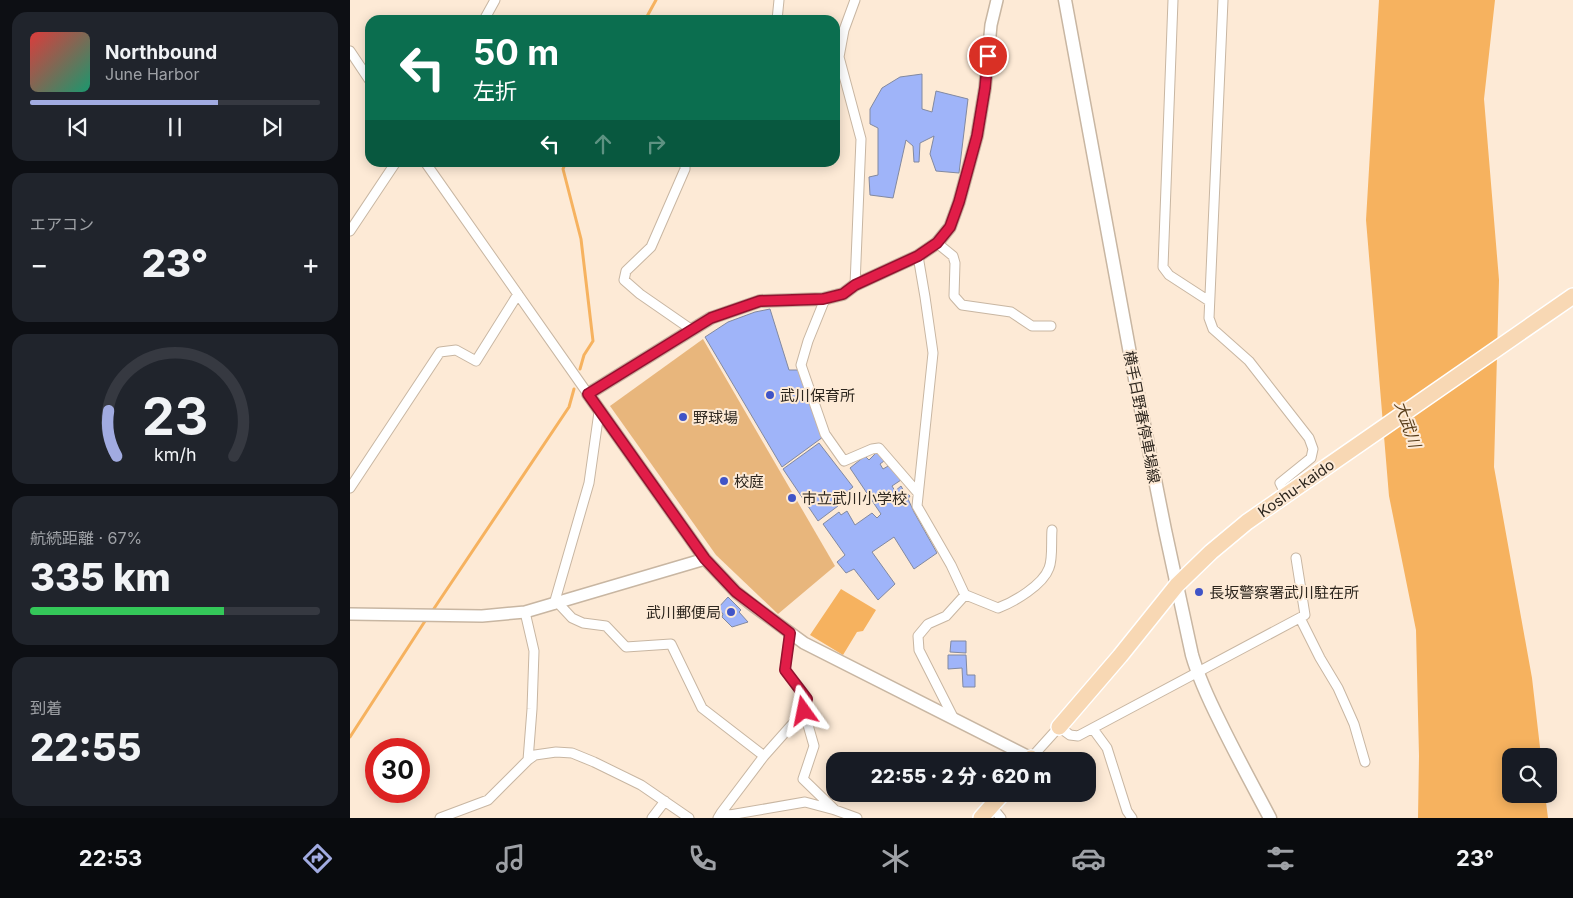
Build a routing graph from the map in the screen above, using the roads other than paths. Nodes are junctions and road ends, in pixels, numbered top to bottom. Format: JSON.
{"nodes":[{"id":1,"x":495,"y":0,"type":"edge"},
{"id":2,"x":779,"y":0,"type":"edge"},
{"id":3,"x":855,"y":0,"type":"edge"},
{"id":4,"x":997,"y":0,"type":"edge"},
{"id":5,"x":1065,"y":0,"type":"edge"},
{"id":6,"x":1173,"y":0,"type":"edge"},
{"id":7,"x":1223,"y":0,"type":"edge"},
{"id":8,"x":487,"y":15,"type":"edge"},
{"id":9,"x":778,"y":15,"type":"edge"},
{"id":10,"x":350,"y":50,"type":"edge"},
{"id":11,"x":840,"y":52,"type":"edge"},
{"id":12,"x":840,"y":61,"type":"edge"},
{"id":13,"x":365,"y":73,"type":"edge"},
{"id":14,"x":393,"y":167,"type":"edge"},
{"id":15,"x":429,"y":167,"type":"edge"},
{"id":16,"x":685,"y":167,"type":"edge"},
{"id":17,"x":350,"y":231,"type":"edge"},
{"id":18,"x":937,"y":243,"type":"junction"},
{"id":19,"x":918,"y":256,"type":"junction"},
{"id":20,"x":855,"y":285,"type":"junction"},
{"id":21,"x":518,"y":294,"type":"junction"},
{"id":22,"x":1573,"y":296,"type":"edge"},
{"id":23,"x":825,"y":299,"type":"junction"},
{"id":24,"x":1210,"y":300,"type":"junction"},
{"id":25,"x":1051,"y":326,"type":"dead end"},
{"id":26,"x":692,"y":330,"type":"junction"},
{"id":27,"x":588,"y":394,"type":"junction"},
{"id":28,"x":598,"y":412,"type":"junction"},
{"id":29,"x":350,"y":488,"type":"edge"},
{"id":30,"x":918,"y":493,"type":"junction"},
{"id":31,"x":1286,"y":495,"type":"junction"},
{"id":32,"x":1052,"y":530,"type":"dead end"},
{"id":33,"x":1296,"y":558,"type":"dead end"},
{"id":34,"x":705,"y":559,"type":"junction"},
{"id":35,"x":1177,"y":585,"type":"junction"},
{"id":36,"x":966,"y":595,"type":"dead end"},
{"id":37,"x":556,"y":603,"type":"junction"},
{"id":38,"x":525,"y":612,"type":"junction"},
{"id":39,"x":350,"y":614,"type":"edge"},
{"id":40,"x":1300,"y":618,"type":"junction"},
{"id":41,"x":790,"y":633,"type":"junction"},
{"id":42,"x":1197,"y":673,"type":"junction"},
{"id":43,"x":804,"y":711,"type":"junction"},
{"id":44,"x":954,"y":719,"type":"junction"},
{"id":45,"x":1059,"y":727,"type":"junction"},
{"id":46,"x":1093,"y":729,"type":"junction"},
{"id":47,"x":1014,"y":752,"type":"edge"},
{"id":48,"x":1036,"y":752,"type":"edge"},
{"id":49,"x":764,"y":756,"type":"junction"},
{"id":50,"x":528,"y":760,"type":"junction"},
{"id":51,"x":1365,"y":762,"type":"dead end"},
{"id":52,"x":665,"y":801,"type":"junction"},
{"id":53,"x":835,"y":810,"type":"junction"},
{"id":54,"x":996,"y":812,"type":"edge"},
{"id":55,"x":720,"y":816,"type":"edge"},
{"id":56,"x":440,"y":818,"type":"edge"},
{"id":57,"x":652,"y":818,"type":"edge"},
{"id":58,"x":689,"y":818,"type":"edge"},
{"id":59,"x":857,"y":818,"type":"edge"},
{"id":60,"x":980,"y":818,"type":"edge"},
{"id":61,"x":1132,"y":818,"type":"edge"},
{"id":62,"x":1270,"y":818,"type":"edge"}],
"edges":[{"from":1,"to":8,"type":"street"},
{"from":2,"to":9,"type":"street"},
{"from":3,"to":11,"type":"street"},
{"from":4,"to":18,"type":"street"},
{"from":5,"to":35,"type":"main road","name":"横手日野春停車場線"},
{"from":6,"to":24,"type":"street"},
{"from":7,"to":24,"type":"street"},
{"from":10,"to":13,"type":"street"},
{"from":12,"to":20,"type":"street"},
{"from":14,"to":17,"type":"street"},
{"from":15,"to":21,"type":"street"},
{"from":16,"to":26,"type":"street"},
{"from":18,"to":19,"type":"street"},
{"from":18,"to":25,"type":"street"},
{"from":19,"to":20,"type":"street"},
{"from":19,"to":30,"type":"street"},
{"from":20,"to":23,"type":"street"},
{"from":21,"to":27,"type":"street"},
{"from":21,"to":29,"type":"street"},
{"from":22,"to":31,"type":"highway","name":"Koshu-kaido"},
{"from":23,"to":26,"type":"street"},
{"from":23,"to":30,"type":"street"},
{"from":24,"to":31,"type":"street"},
{"from":26,"to":27,"type":"street"},
{"from":27,"to":28,"type":"street"},
{"from":28,"to":34,"type":"street"},
{"from":28,"to":37,"type":"street"},
{"from":30,"to":44,"type":"street"},
{"from":31,"to":35,"type":"highway","name":"Koshu-kaido"},
{"from":32,"to":36,"type":"street"},
{"from":33,"to":40,"type":"street"},
{"from":34,"to":37,"type":"street"},
{"from":34,"to":41,"type":"street"},
{"from":35,"to":42,"type":"main road","name":"横手日野春停車場線"},
{"from":35,"to":45,"type":"highway","name":"Koshu-kaido"},
{"from":37,"to":38,"type":"street"},
{"from":37,"to":49,"type":"street"},
{"from":38,"to":39,"type":"street"},
{"from":38,"to":50,"type":"street"},
{"from":40,"to":42,"type":"street"},
{"from":40,"to":51,"type":"street"},
{"from":41,"to":43,"type":"street"},
{"from":41,"to":44,"type":"street"},
{"from":42,"to":46,"type":"street"},
{"from":42,"to":62,"type":"main road","name":"横手日野春停車場線"},
{"from":43,"to":49,"type":"street"},
{"from":43,"to":53,"type":"street"},
{"from":44,"to":47,"type":"street"},
{"from":45,"to":46,"type":"street"},
{"from":45,"to":48,"type":"street"},
{"from":46,"to":61,"type":"street"},
{"from":49,"to":55,"type":"street"},
{"from":50,"to":52,"type":"street"},
{"from":50,"to":56,"type":"street"},
{"from":52,"to":57,"type":"street"},
{"from":52,"to":58,"type":"street"},
{"from":53,"to":55,"type":"street"},
{"from":53,"to":59,"type":"street"},
{"from":54,"to":60,"type":"highway"}]}
